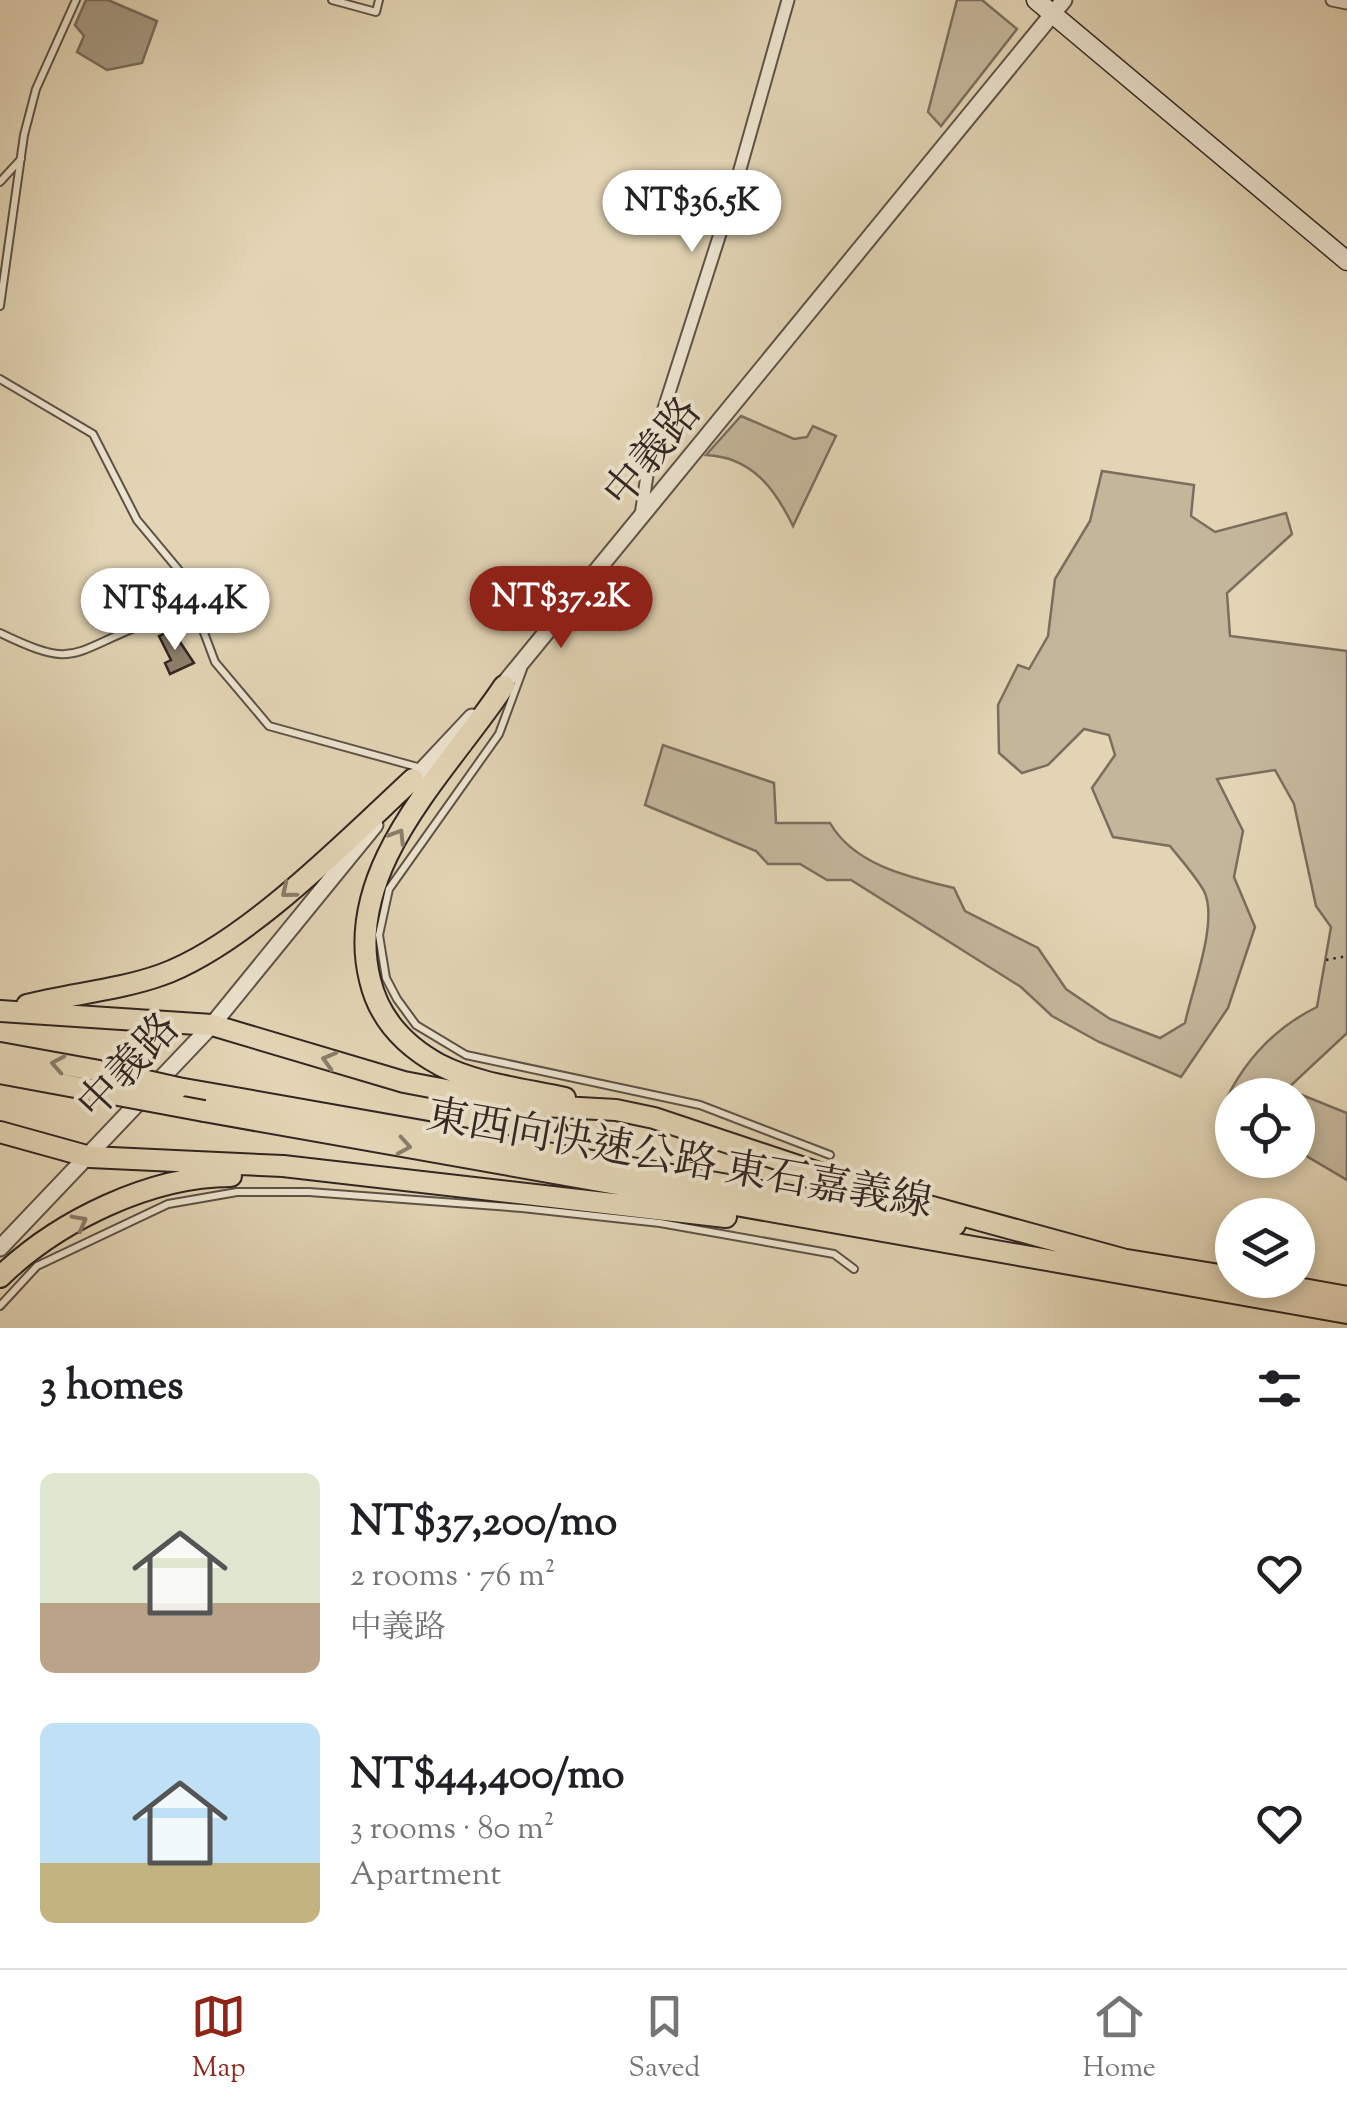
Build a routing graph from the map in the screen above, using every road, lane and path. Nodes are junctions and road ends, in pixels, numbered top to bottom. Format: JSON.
{"nodes":[{"id":1,"x":76,"y":0,"type":"edge"},
{"id":2,"x":332,"y":0,"type":"edge"},
{"id":3,"x":378,"y":0,"type":"edge"},
{"id":4,"x":788,"y":0,"type":"edge"},
{"id":5,"x":1036,"y":0,"type":"edge"},
{"id":6,"x":1332,"y":0,"type":"edge"},
{"id":7,"x":1347,"y":3,"type":"edge"},
{"id":8,"x":1058,"y":7,"type":"edge"},
{"id":9,"x":22,"y":158,"type":"junction"},
{"id":10,"x":0,"y":182,"type":"edge"},
{"id":11,"x":1347,"y":261,"type":"edge"},
{"id":12,"x":0,"y":306,"type":"edge"},
{"id":13,"x":0,"y":379,"type":"edge"},
{"id":14,"x":640,"y":520,"type":"junction"},
{"id":15,"x":201,"y":617,"type":"junction"},
{"id":16,"x":0,"y":633,"type":"edge"},
{"id":17,"x":526,"y":657,"type":"junction"},
{"id":18,"x":504,"y":686,"type":"joint"},
{"id":19,"x":424,"y":776,"type":"junction"},
{"id":20,"x":1347,"y":956,"type":"edge"},
{"id":21,"x":1326,"y":960,"type":"dead end"},
{"id":22,"x":1,"y":1012,"type":"edge"},
{"id":23,"x":212,"y":1025,"type":"junction"},
{"id":24,"x":0,"y":1053,"type":"edge"},
{"id":25,"x":0,"y":1073,"type":"edge"},
{"id":26,"x":616,"y":1110,"type":"junction"},
{"id":27,"x":0,"y":1132,"type":"edge"},
{"id":28,"x":830,"y":1155,"type":"dead end"},
{"id":29,"x":90,"y":1157,"type":"junction"},
{"id":30,"x":353,"y":1176,"type":"junction"},
{"id":31,"x":0,"y":1248,"type":"edge"},
{"id":32,"x":990,"y":1250,"type":"junction"},
{"id":33,"x":1133,"y":1262,"type":"junction"},
{"id":34,"x":854,"y":1269,"type":"dead end"},
{"id":35,"x":1215,"y":1274,"type":"edge"},
{"id":36,"x":0,"y":1277,"type":"edge"},
{"id":37,"x":1315,"y":1291,"type":"edge"},
{"id":38,"x":1347,"y":1297,"type":"edge"},
{"id":39,"x":0,"y":1306,"type":"edge"},
{"id":40,"x":1347,"y":1314,"type":"edge"}],
"edges":[{"from":1,"to":9,"type":"lane"},
{"from":2,"to":3,"type":"lane"},
{"from":4,"to":14,"type":"street"},
{"from":5,"to":8,"type":"main road"},
{"from":6,"to":7,"type":"street"},
{"from":8,"to":11,"type":"main road"},
{"from":8,"to":14,"type":"street","name":"中義路"},
{"from":9,"to":10,"type":"lane"},
{"from":9,"to":12,"type":"lane"},
{"from":13,"to":15,"type":"lane"},
{"from":14,"to":17,"type":"street","name":"中義路"},
{"from":15,"to":16,"type":"lane"},
{"from":15,"to":19,"type":"lane"},
{"from":17,"to":18,"type":"street","name":"中義路"},
{"from":17,"to":28,"type":"lane"},
{"from":18,"to":19,"type":"highway"},
{"from":19,"to":22,"type":"highway","one_way":true},
{"from":19,"to":23,"type":"street","name":"中義路"},
{"from":26,"to":19,"type":"highway","one_way":true},
{"from":20,"to":21,"type":"path"},
{"from":22,"to":23,"type":"highway"},
{"from":26,"to":23,"type":"highway","one_way":true},
{"from":23,"to":29,"type":"street","name":"中義路"},
{"from":33,"to":24,"type":"highway","name":"東西向快速公路 東石嘉義線","one_way":true,"bridge":true},
{"from":25,"to":32,"type":"highway","name":"東西向快速公路 東石嘉義線","one_way":true,"bridge":true},
{"from":26,"to":33,"type":"highway"},
{"from":27,"to":29,"type":"highway"},
{"from":29,"to":30,"type":"highway"},
{"from":29,"to":31,"type":"street","name":"中義路"},
{"from":30,"to":32,"type":"highway"},
{"from":36,"to":30,"type":"highway","one_way":true},
{"from":32,"to":40,"type":"highway","name":"東西向快速公路 東石嘉義線"},
{"from":33,"to":35,"type":"highway","name":"東西向快速公路 東石嘉義線"},
{"from":34,"to":39,"type":"lane"},
{"from":37,"to":38,"type":"highway"}]}
